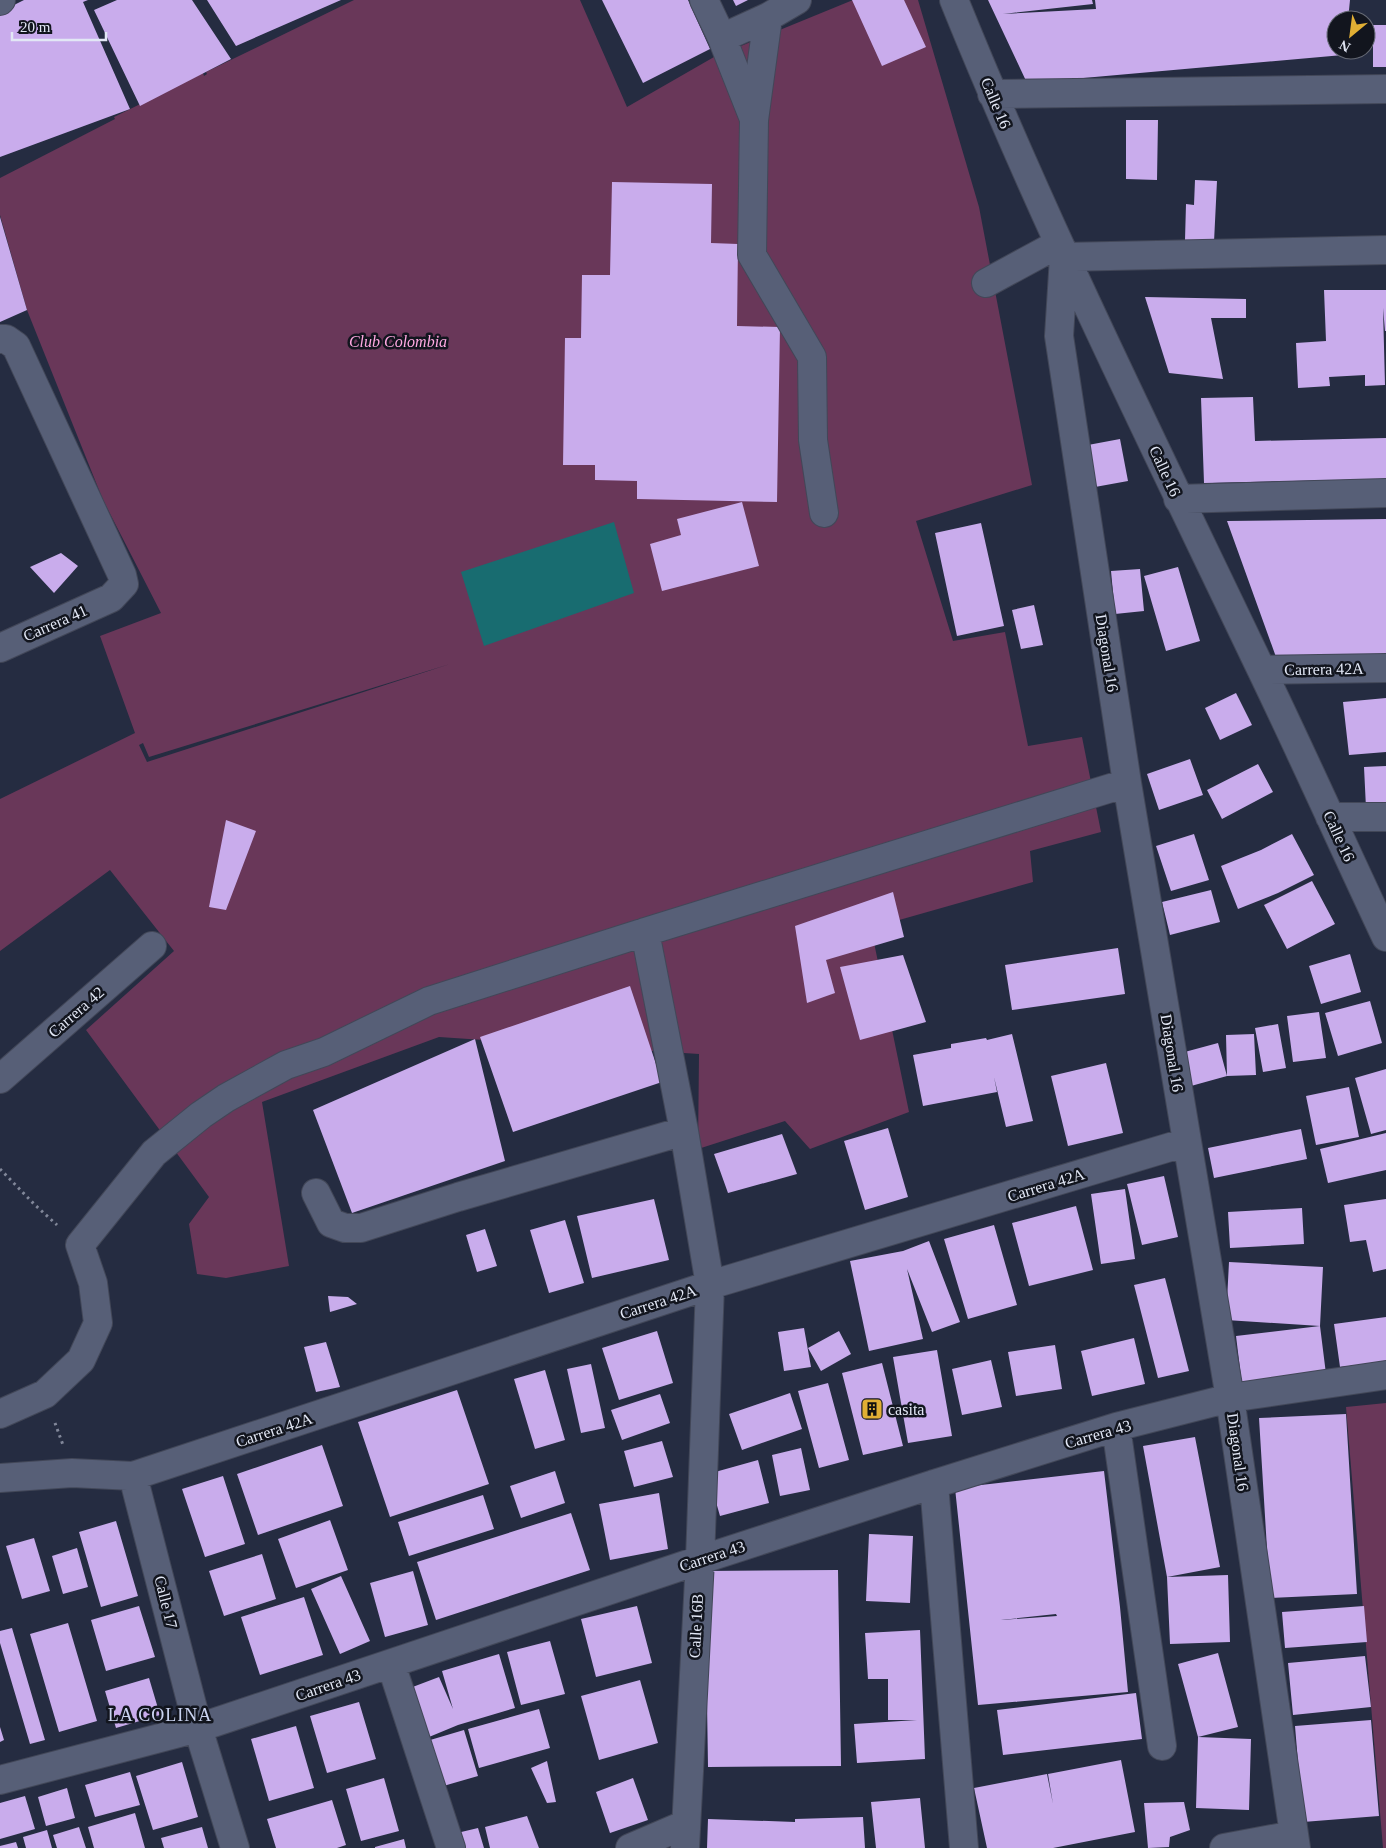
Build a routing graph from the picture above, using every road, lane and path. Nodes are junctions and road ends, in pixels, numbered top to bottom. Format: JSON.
{"nodes":[{"id":1,"x":704,"y":0,"type":"edge"},
{"id":2,"x":797,"y":0,"type":"edge"},
{"id":3,"x":954,"y":0,"type":"edge"},
{"id":4,"x":768,"y":17,"type":"junction"},
{"id":5,"x":722,"y":38,"type":"junction"},
{"id":6,"x":1386,"y":89,"type":"edge"},
{"id":7,"x":992,"y":94,"type":"junction"},
{"id":8,"x":754,"y":120,"type":"junction"},
{"id":9,"x":1386,"y":250,"type":"edge"},
{"id":10,"x":1061,"y":251,"type":"junction"},
{"id":11,"x":986,"y":283,"type":"dead end"},
{"id":12,"x":3,"y":339,"type":"edge"},
{"id":13,"x":1386,"y":493,"type":"edge"},
{"id":14,"x":1178,"y":498,"type":"junction"},
{"id":15,"x":824,"y":513,"type":"dead end"},
{"id":16,"x":0,"y":648,"type":"edge"},
{"id":17,"x":1386,"y":668,"type":"edge"},
{"id":18,"x":1262,"y":670,"type":"junction"},
{"id":19,"x":1127,"y":783,"type":"junction"},
{"id":20,"x":1330,"y":817,"type":"junction"},
{"id":21,"x":1386,"y":817,"type":"edge"},
{"id":22,"x":646,"y":932,"type":"junction"},
{"id":23,"x":1386,"y":937,"type":"edge"},
{"id":24,"x":152,"y":946,"type":"dead end"},
{"id":25,"x":0,"y":1080,"type":"edge"},
{"id":26,"x":684,"y":1132,"type":"junction"},
{"id":27,"x":1187,"y":1142,"type":"junction"},
{"id":28,"x":0,"y":1169,"type":"edge"},
{"id":29,"x":316,"y":1193,"type":"dead end"},
{"id":30,"x":80,"y":1245,"type":"junction"},
{"id":31,"x":710,"y":1285,"type":"junction"},
{"id":32,"x":1386,"y":1375,"type":"edge"},
{"id":33,"x":45,"y":1394,"type":"junction"},
{"id":34,"x":1230,"y":1398,"type":"junction"},
{"id":35,"x":0,"y":1414,"type":"edge"},
{"id":36,"x":1116,"y":1427,"type":"junction"},
{"id":37,"x":72,"y":1473,"type":"junction"},
{"id":38,"x":133,"y":1476,"type":"junction"},
{"id":39,"x":0,"y":1478,"type":"edge"},
{"id":40,"x":934,"y":1484,"type":"junction"},
{"id":41,"x":700,"y":1560,"type":"junction"},
{"id":42,"x":391,"y":1664,"type":"junction"},
{"id":43,"x":198,"y":1728,"type":"junction"},
{"id":44,"x":1162,"y":1746,"type":"dead end"},
{"id":45,"x":0,"y":1780,"type":"edge"},
{"id":46,"x":686,"y":1836,"type":"edge"},
{"id":47,"x":1295,"y":1841,"type":"edge"},
{"id":48,"x":235,"y":1848,"type":"edge"},
{"id":49,"x":451,"y":1848,"type":"edge"},
{"id":50,"x":630,"y":1848,"type":"edge"},
{"id":51,"x":964,"y":1848,"type":"edge"},
{"id":52,"x":1224,"y":1848,"type":"edge"}],
"edges":[{"from":1,"to":5,"type":"street"},
{"from":2,"to":4,"type":"street"},
{"from":3,"to":7,"type":"street","name":"Calle 16"},
{"from":4,"to":5,"type":"street"},
{"from":4,"to":8,"type":"street"},
{"from":5,"to":8,"type":"street"},
{"from":6,"to":7,"type":"street"},
{"from":7,"to":10,"type":"street","name":"Calle 16"},
{"from":8,"to":15,"type":"street"},
{"from":9,"to":10,"type":"street"},
{"from":10,"to":11,"type":"street"},
{"from":10,"to":14,"type":"street","name":"Calle 16"},
{"from":10,"to":19,"type":"street","name":"Diagonal 16"},
{"from":12,"to":16,"type":"street","name":"Carrera 41"},
{"from":13,"to":14,"type":"street"},
{"from":14,"to":18,"type":"street","name":"Calle 16"},
{"from":17,"to":18,"type":"street","name":"Carrera 42A"},
{"from":18,"to":20,"type":"street","name":"Calle 16"},
{"from":19,"to":22,"type":"street"},
{"from":19,"to":27,"type":"street","name":"Diagonal 16"},
{"from":20,"to":21,"type":"street"},
{"from":20,"to":23,"type":"street","name":"Calle 16"},
{"from":22,"to":26,"type":"street","name":"Calle 16B"},
{"from":22,"to":30,"type":"street"},
{"from":24,"to":25,"type":"street","name":"Carrera 42"},
{"from":26,"to":29,"type":"street"},
{"from":26,"to":31,"type":"street","name":"Calle 16B"},
{"from":27,"to":31,"type":"street","name":"Carrera 42A"},
{"from":27,"to":34,"type":"street","name":"Diagonal 16"},
{"from":28,"to":30,"type":"path"},
{"from":30,"to":33,"type":"street"},
{"from":31,"to":38,"type":"street","name":"Carrera 42A"},
{"from":31,"to":41,"type":"street","name":"Calle 16B"},
{"from":32,"to":34,"type":"street","name":"Carrera 43"},
{"from":33,"to":35,"type":"street"},
{"from":33,"to":37,"type":"path"},
{"from":34,"to":36,"type":"street","name":"Carrera 43"},
{"from":34,"to":47,"type":"street","name":"Diagonal 16"},
{"from":36,"to":40,"type":"street","name":"Carrera 43"},
{"from":36,"to":44,"type":"street"},
{"from":37,"to":38,"type":"street"},
{"from":37,"to":39,"type":"street"},
{"from":38,"to":43,"type":"street","name":"Calle 17"},
{"from":40,"to":41,"type":"street","name":"Carrera 43"},
{"from":40,"to":51,"type":"street"},
{"from":41,"to":42,"type":"street","name":"Carrera 43"},
{"from":41,"to":46,"type":"street","name":"Calle 16B"},
{"from":42,"to":43,"type":"street","name":"Carrera 43"},
{"from":42,"to":49,"type":"street"},
{"from":43,"to":45,"type":"street","name":"Carrera 43"},
{"from":43,"to":48,"type":"street","name":"Calle 17"},
{"from":46,"to":50,"type":"street"},
{"from":47,"to":52,"type":"street"}]}
